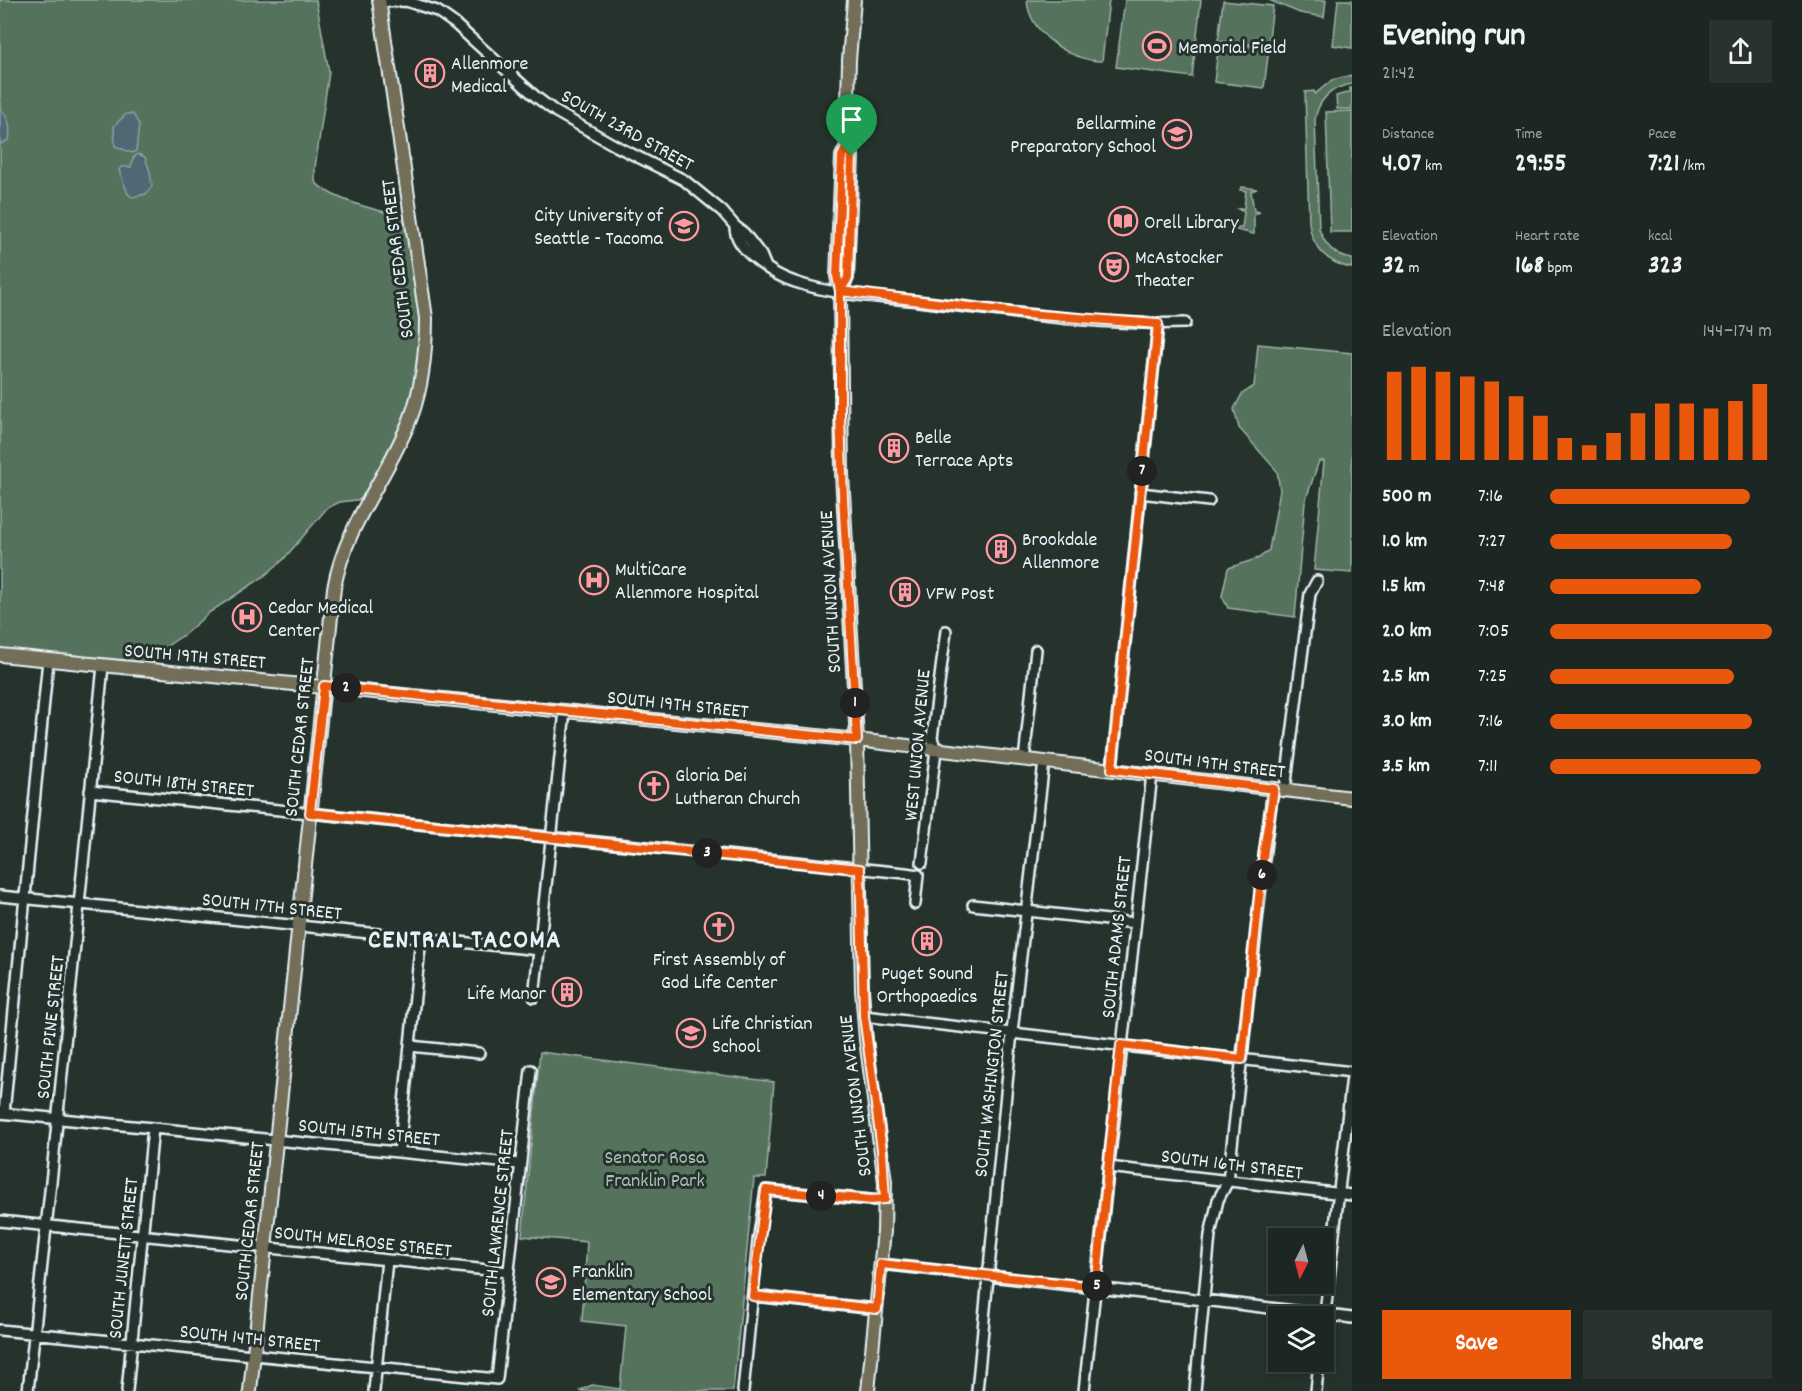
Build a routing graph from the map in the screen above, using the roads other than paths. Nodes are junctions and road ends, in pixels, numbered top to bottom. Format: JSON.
{"nodes":[{"id":1,"x":854,"y":0,"type":"edge"},
{"id":2,"x":379,"y":1,"type":"edge"},
{"id":3,"x":840,"y":291,"type":"junction"},
{"id":4,"x":1185,"y":323,"type":"dead end"},
{"id":5,"x":1158,"y":324,"type":"junction"},
{"id":6,"x":1140,"y":493,"type":"junction"},
{"id":7,"x":1209,"y":501,"type":"dead end"},
{"id":8,"x":1317,"y":581,"type":"dead end"},
{"id":9,"x":946,"y":631,"type":"dead end"},
{"id":10,"x":1036,"y":650,"type":"dead end"},
{"id":11,"x":0,"y":655,"type":"edge"},
{"id":12,"x":48,"y":660,"type":"junction"},
{"id":13,"x":103,"y":666,"type":"junction"},
{"id":14,"x":324,"y":686,"type":"junction"},
{"id":15,"x":565,"y":711,"type":"junction"},
{"id":16,"x":857,"y":740,"type":"junction"},
{"id":17,"x":936,"y":750,"type":"junction"},
{"id":18,"x":1024,"y":760,"type":"junction"},
{"id":19,"x":1044,"y":762,"type":"junction"},
{"id":20,"x":1112,"y":769,"type":"junction"},
{"id":21,"x":1152,"y":774,"type":"junction"},
{"id":22,"x":1279,"y":789,"type":"junction"},
{"id":23,"x":90,"y":791,"type":"junction"},
{"id":24,"x":1352,"y":798,"type":"edge"},
{"id":25,"x":310,"y":813,"type":"junction"},
{"id":26,"x":552,"y":837,"type":"junction"},
{"id":27,"x":922,"y":863,"type":"dead end"},
{"id":28,"x":860,"y":869,"type":"junction"},
{"id":29,"x":0,"y":896,"type":"edge"},
{"id":30,"x":25,"y":898,"type":"junction"},
{"id":31,"x":79,"y":904,"type":"junction"},
{"id":32,"x":915,"y":904,"type":"dead end"},
{"id":33,"x":973,"y":905,"type":"dead end"},
{"id":34,"x":1027,"y":910,"type":"junction"},
{"id":35,"x":1135,"y":922,"type":"junction"},
{"id":36,"x":298,"y":926,"type":"junction"},
{"id":37,"x":422,"y":938,"type":"junction"},
{"id":38,"x":540,"y":950,"type":"junction"},
{"id":39,"x":534,"y":997,"type":"dead end"},
{"id":40,"x":864,"y":1016,"type":"junction"},
{"id":41,"x":1012,"y":1032,"type":"junction"},
{"id":42,"x":1121,"y":1045,"type":"junction"},
{"id":43,"x":410,"y":1046,"type":"junction"},
{"id":44,"x":479,"y":1053,"type":"dead end"},
{"id":45,"x":1242,"y":1059,"type":"junction"},
{"id":46,"x":531,"y":1070,"type":"dead end"},
{"id":47,"x":1352,"y":1074,"type":"edge"},
{"id":48,"x":2,"y":1113,"type":"edge"},
{"id":49,"x":58,"y":1118,"type":"junction"},
{"id":50,"x":153,"y":1128,"type":"junction"},
{"id":51,"x":277,"y":1140,"type":"junction"},
{"id":52,"x":399,"y":1152,"type":"junction"},
{"id":53,"x":519,"y":1164,"type":"junction"},
{"id":54,"x":1108,"y":1167,"type":"junction"},
{"id":55,"x":1228,"y":1181,"type":"junction"},
{"id":56,"x":1338,"y":1194,"type":"junction"},
{"id":57,"x":1352,"y":1195,"type":"edge"},
{"id":58,"x":885,"y":1199,"type":"junction"},
{"id":59,"x":0,"y":1221,"type":"edge"},
{"id":60,"x":47,"y":1226,"type":"junction"},
{"id":61,"x":143,"y":1236,"type":"junction"},
{"id":62,"x":264,"y":1248,"type":"junction"},
{"id":63,"x":387,"y":1260,"type":"junction"},
{"id":64,"x":881,"y":1264,"type":"junction"},
{"id":65,"x":508,"y":1272,"type":"junction"},
{"id":66,"x":987,"y":1275,"type":"junction"},
{"id":67,"x":1096,"y":1287,"type":"junction"},
{"id":68,"x":753,"y":1296,"type":"junction"},
{"id":69,"x":1204,"y":1300,"type":"junction"},
{"id":70,"x":1326,"y":1306,"type":"edge"},
{"id":71,"x":1268,"y":1308,"type":"edge"},
{"id":72,"x":877,"y":1309,"type":"junction"},
{"id":73,"x":1334,"y":1316,"type":"edge"},
{"id":74,"x":1352,"y":1318,"type":"edge"},
{"id":75,"x":0,"y":1330,"type":"edge"},
{"id":76,"x":34,"y":1333,"type":"junction"},
{"id":77,"x":131,"y":1343,"type":"junction"},
{"id":78,"x":254,"y":1355,"type":"junction"},
{"id":79,"x":376,"y":1367,"type":"junction"},
{"id":80,"x":1318,"y":1372,"type":"edge"},
{"id":81,"x":497,"y":1379,"type":"joint"},
{"id":82,"x":28,"y":1391,"type":"edge"},
{"id":83,"x":127,"y":1391,"type":"edge"},
{"id":84,"x":250,"y":1391,"type":"edge"},
{"id":85,"x":374,"y":1391,"type":"edge"},
{"id":86,"x":743,"y":1391,"type":"edge"},
{"id":87,"x":868,"y":1391,"type":"edge"},
{"id":88,"x":977,"y":1391,"type":"edge"},
{"id":89,"x":1084,"y":1391,"type":"edge"},
{"id":90,"x":1195,"y":1391,"type":"edge"},
{"id":91,"x":1316,"y":1391,"type":"edge"}],
"edges":[{"from":1,"to":3,"type":"main road","name":"SOUTH UNION AVENUE"},
{"from":2,"to":3,"type":"street","name":"SOUTH 23RD STREET"},
{"from":2,"to":14,"type":"main road","name":"SOUTH CEDAR STREET"},
{"from":3,"to":5,"type":"street","name":"SOUTH 23RD STREET"},
{"from":3,"to":16,"type":"main road","name":"SOUTH UNION AVENUE"},
{"from":4,"to":5,"type":"street","name":"SOUTH 23RD STREET"},
{"from":5,"to":6,"type":"street"},
{"from":6,"to":7,"type":"street"},
{"from":6,"to":20,"type":"street"},
{"from":8,"to":22,"type":"street"},
{"from":9,"to":17,"type":"street","name":"WEST UNION AVENUE"},
{"from":10,"to":18,"type":"street"},
{"from":11,"to":12,"type":"main road","name":"SOUTH 19TH STREET"},
{"from":12,"to":13,"type":"main road","name":"SOUTH 19TH STREET"},
{"from":12,"to":30,"type":"street"},
{"from":13,"to":14,"type":"main road","name":"SOUTH 19TH STREET"},
{"from":13,"to":23,"type":"street","name":"SOUTH PINE STREET"},
{"from":14,"to":15,"type":"main road","name":"SOUTH 19TH STREET"},
{"from":14,"to":25,"type":"main road","name":"SOUTH CEDAR STREET"},
{"from":15,"to":16,"type":"main road","name":"SOUTH 19TH STREET"},
{"from":15,"to":26,"type":"street"},
{"from":16,"to":17,"type":"main road","name":"SOUTH 19TH STREET"},
{"from":16,"to":28,"type":"main road","name":"SOUTH UNION AVENUE"},
{"from":17,"to":18,"type":"main road","name":"SOUTH 19TH STREET"},
{"from":17,"to":27,"type":"street","name":"WEST UNION AVENUE"},
{"from":18,"to":19,"type":"main road","name":"SOUTH 19TH STREET"},
{"from":19,"to":20,"type":"main road","name":"SOUTH 19TH STREET"},
{"from":19,"to":34,"type":"street","name":"SOUTH WASHINGTON STREET"},
{"from":20,"to":21,"type":"main road","name":"SOUTH 19TH STREET"},
{"from":21,"to":22,"type":"main road","name":"SOUTH 19TH STREET"},
{"from":21,"to":35,"type":"street","name":"SOUTH ADAMS STREET"},
{"from":22,"to":24,"type":"main road","name":"SOUTH 19TH STREET"},
{"from":22,"to":45,"type":"street"},
{"from":23,"to":25,"type":"street","name":"SOUTH 18TH STREET"},
{"from":23,"to":31,"type":"street","name":"SOUTH PINE STREET"},
{"from":25,"to":26,"type":"street","name":"SOUTH 18TH STREET"},
{"from":25,"to":36,"type":"main road","name":"SOUTH CEDAR STREET"},
{"from":26,"to":28,"type":"street","name":"SOUTH 18TH STREET"},
{"from":26,"to":38,"type":"street"},
{"from":28,"to":32,"type":"street","name":"SOUTH 18TH STREET"},
{"from":28,"to":40,"type":"main road","name":"SOUTH UNION AVENUE"},
{"from":29,"to":30,"type":"street","name":"SOUTH 17TH STREET"},
{"from":30,"to":31,"type":"street","name":"SOUTH 17TH STREET"},
{"from":30,"to":48,"type":"street"},
{"from":31,"to":36,"type":"street","name":"SOUTH 17TH STREET"},
{"from":31,"to":49,"type":"street","name":"SOUTH PINE STREET"},
{"from":33,"to":34,"type":"street"},
{"from":34,"to":35,"type":"street"},
{"from":34,"to":41,"type":"street","name":"SOUTH WASHINGTON STREET"},
{"from":35,"to":42,"type":"street","name":"SOUTH ADAMS STREET"},
{"from":36,"to":37,"type":"street","name":"SOUTH 17TH STREET"},
{"from":36,"to":51,"type":"main road","name":"SOUTH CEDAR STREET"},
{"from":37,"to":38,"type":"street","name":"SOUTH 17TH STREET"},
{"from":37,"to":43,"type":"street"},
{"from":38,"to":39,"type":"street"},
{"from":40,"to":41,"type":"street"},
{"from":40,"to":58,"type":"main road","name":"SOUTH UNION AVENUE"},
{"from":41,"to":42,"type":"street"},
{"from":41,"to":66,"type":"street","name":"SOUTH WASHINGTON STREET"},
{"from":42,"to":45,"type":"street"},
{"from":42,"to":54,"type":"street","name":"SOUTH ADAMS STREET"},
{"from":43,"to":44,"type":"street"},
{"from":43,"to":52,"type":"street"},
{"from":45,"to":47,"type":"street"},
{"from":45,"to":55,"type":"street"},
{"from":46,"to":53,"type":"street","name":"SOUTH LAWRENCE STREET"},
{"from":47,"to":56,"type":"street"},
{"from":48,"to":49,"type":"street","name":"SOUTH 15TH STREET"},
{"from":49,"to":50,"type":"street","name":"SOUTH 15TH STREET"},
{"from":49,"to":60,"type":"street","name":"SOUTH PINE STREET"},
{"from":50,"to":51,"type":"street","name":"SOUTH 15TH STREET"},
{"from":50,"to":61,"type":"street","name":"SOUTH JUNETT STREET"},
{"from":51,"to":52,"type":"street","name":"SOUTH 15TH STREET"},
{"from":51,"to":62,"type":"main road","name":"SOUTH CEDAR STREET"},
{"from":52,"to":53,"type":"street","name":"SOUTH 15TH STREET"},
{"from":53,"to":65,"type":"street","name":"SOUTH LAWRENCE STREET"},
{"from":54,"to":55,"type":"street","name":"SOUTH 16TH STREET"},
{"from":54,"to":67,"type":"street","name":"SOUTH ADAMS STREET"},
{"from":55,"to":56,"type":"street","name":"SOUTH 16TH STREET"},
{"from":55,"to":69,"type":"street"},
{"from":56,"to":57,"type":"street","name":"SOUTH 16TH STREET"},
{"from":56,"to":70,"type":"street"},
{"from":58,"to":64,"type":"main road","name":"SOUTH UNION AVENUE"},
{"from":58,"to":68,"type":"street"},
{"from":59,"to":60,"type":"street","name":"SOUTH MELROSE STREET"},
{"from":60,"to":61,"type":"street","name":"SOUTH MELROSE STREET"},
{"from":60,"to":76,"type":"street","name":"SOUTH PINE STREET"},
{"from":61,"to":62,"type":"street","name":"SOUTH MELROSE STREET"},
{"from":61,"to":77,"type":"street","name":"SOUTH JUNETT STREET"},
{"from":62,"to":63,"type":"street","name":"SOUTH MELROSE STREET"},
{"from":62,"to":78,"type":"main road","name":"SOUTH CEDAR STREET"},
{"from":63,"to":65,"type":"street","name":"SOUTH MELROSE STREET"},
{"from":63,"to":79,"type":"street"},
{"from":64,"to":66,"type":"street"},
{"from":64,"to":72,"type":"main road","name":"SOUTH UNION AVENUE"},
{"from":65,"to":81,"type":"street","name":"SOUTH LAWRENCE STREET"},
{"from":66,"to":67,"type":"street"},
{"from":66,"to":88,"type":"street","name":"SOUTH WASHINGTON STREET"},
{"from":67,"to":69,"type":"street"},
{"from":67,"to":89,"type":"street","name":"SOUTH ADAMS STREET"},
{"from":68,"to":72,"type":"street"},
{"from":68,"to":86,"type":"street"},
{"from":69,"to":71,"type":"street"},
{"from":69,"to":90,"type":"street"},
{"from":72,"to":87,"type":"main road","name":"SOUTH UNION AVENUE"},
{"from":73,"to":74,"type":"street"},
{"from":75,"to":76,"type":"street","name":"SOUTH 14TH STREET"},
{"from":76,"to":77,"type":"street","name":"SOUTH 14TH STREET"},
{"from":76,"to":82,"type":"street","name":"SOUTH PINE STREET"},
{"from":77,"to":78,"type":"street","name":"SOUTH 14TH STREET"},
{"from":77,"to":83,"type":"street","name":"SOUTH JUNETT STREET"},
{"from":78,"to":79,"type":"street","name":"SOUTH 14TH STREET"},
{"from":78,"to":84,"type":"main road","name":"SOUTH CEDAR STREET"},
{"from":79,"to":81,"type":"street","name":"SOUTH 14TH STREET"},
{"from":79,"to":85,"type":"street"},
{"from":80,"to":91,"type":"street"}]}
